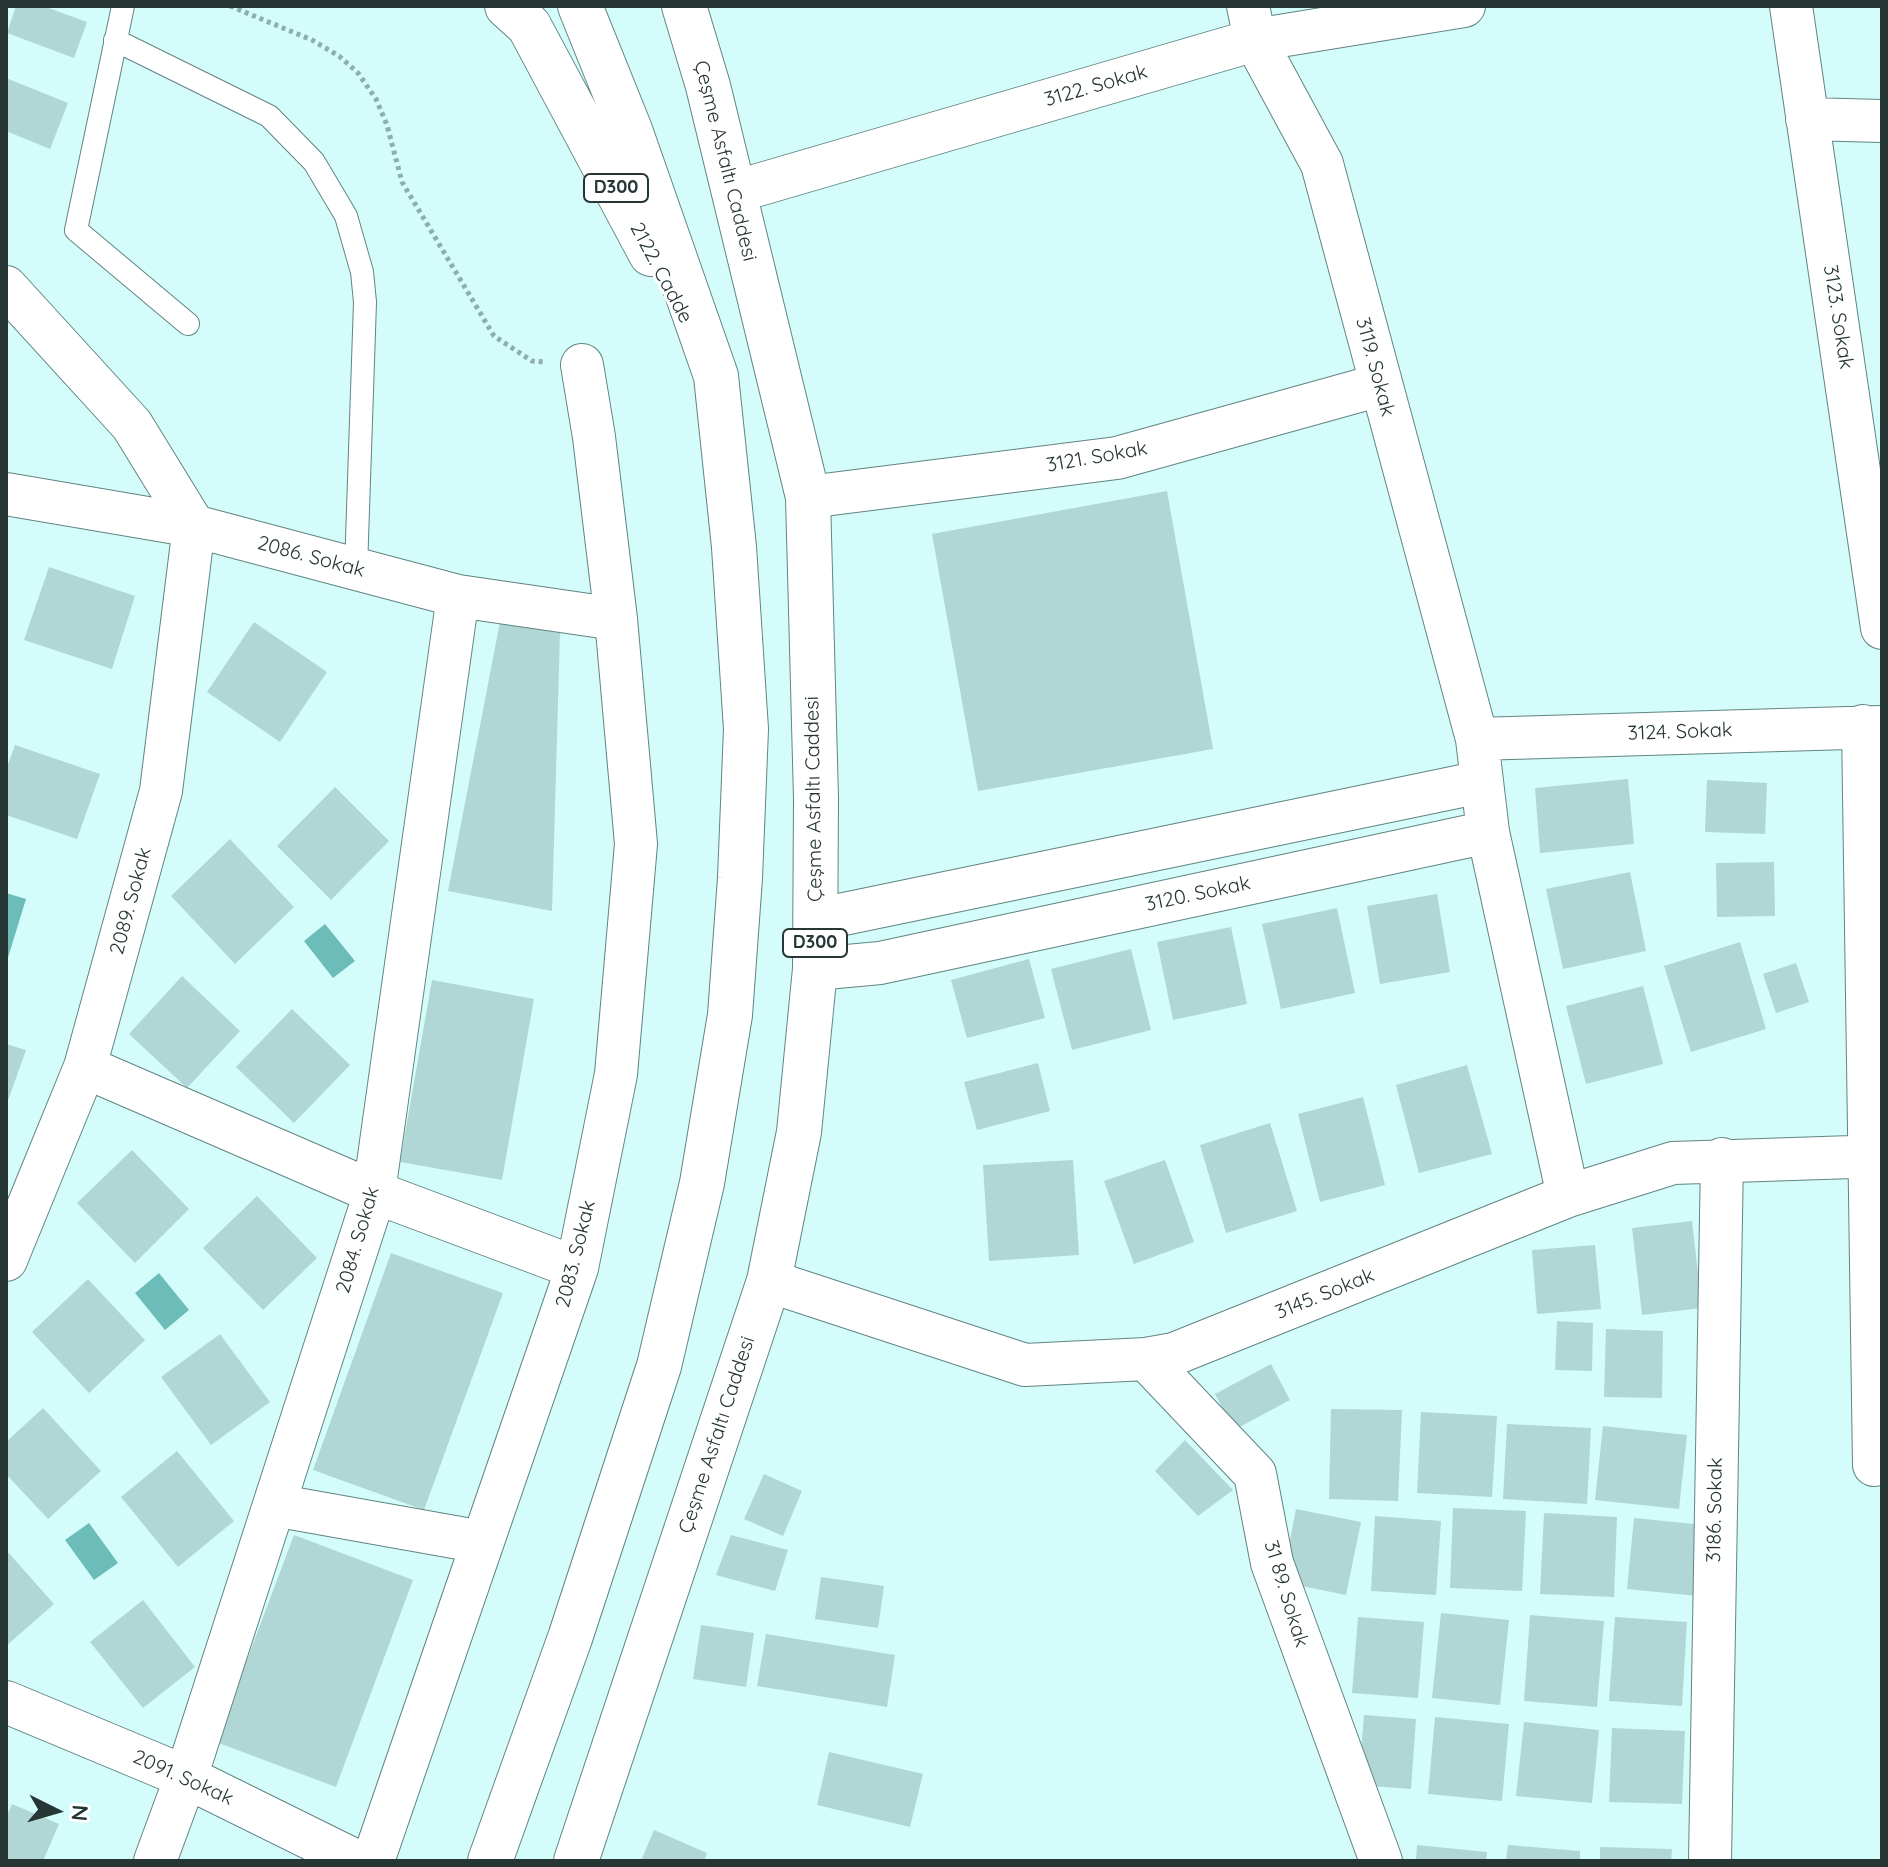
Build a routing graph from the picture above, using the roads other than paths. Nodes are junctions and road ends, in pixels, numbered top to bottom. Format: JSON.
{"nodes":[{"id":1,"x":123,"y":6,"type":"edge"},
{"id":2,"x":507,"y":6,"type":"edge"},
{"id":3,"x":580,"y":6,"type":"edge"},
{"id":4,"x":684,"y":6,"type":"edge"},
{"id":5,"x":715,"y":6,"type":"edge"},
{"id":6,"x":1464,"y":6,"type":"edge"},
{"id":7,"x":1791,"y":6,"type":"edge"},
{"id":8,"x":1252,"y":23,"type":"edge"},
{"id":9,"x":115,"y":40,"type":"junction"},
{"id":10,"x":708,"y":86,"type":"junction"},
{"id":11,"x":1807,"y":119,"type":"junction"},
{"id":12,"x":1882,"y":121,"type":"edge"},
{"id":13,"x":734,"y":192,"type":"junction"},
{"id":14,"x":6,"y":287,"type":"edge"},
{"id":15,"x":188,"y":324,"type":"dead end"},
{"id":16,"x":582,"y":365,"type":"road end"},
{"id":17,"x":716,"y":376,"type":"junction"},
{"id":18,"x":1380,"y":385,"type":"junction"},
{"id":19,"x":6,"y":494,"type":"edge"},
{"id":20,"x":808,"y":497,"type":"junction"},
{"id":21,"x":194,"y":526,"type":"junction"},
{"id":22,"x":356,"y":569,"type":"junction"},
{"id":23,"x":458,"y":596,"type":"junction"},
{"id":24,"x":616,"y":619,"type":"junction"},
{"id":25,"x":1882,"y":628,"type":"edge"},
{"id":26,"x":1872,"y":726,"type":"edge"},
{"id":27,"x":1477,"y":739,"type":"junction"},
{"id":28,"x":1481,"y":782,"type":"junction"},
{"id":29,"x":1488,"y":832,"type":"junction"},
{"id":30,"x":815,"y":920,"type":"junction"},
{"id":31,"x":815,"y":969,"type":"junction"},
{"id":32,"x":85,"y":1067,"type":"junction"},
{"id":33,"x":1875,"y":1156,"type":"edge"},
{"id":34,"x":1722,"y":1159,"type":"junction"},
{"id":35,"x":374,"y":1192,"type":"junction"},
{"id":36,"x":1568,"y":1196,"type":"junction"},
{"id":37,"x":6,"y":1260,"type":"edge"},
{"id":38,"x":577,"y":1268,"type":"junction"},
{"id":39,"x":769,"y":1281,"type":"junction"},
{"id":40,"x":1146,"y":1359,"type":"junction"},
{"id":41,"x":1878,"y":1464,"type":"edge"},
{"id":42,"x":274,"y":1505,"type":"junction"},
{"id":43,"x":482,"y":1542,"type":"junction"},
{"id":44,"x":6,"y":1702,"type":"edge"},
{"id":45,"x":186,"y":1777,"type":"junction"},
{"id":46,"x":155,"y":1861,"type":"edge"},
{"id":47,"x":356,"y":1861,"type":"edge"},
{"id":48,"x":373,"y":1861,"type":"edge"},
{"id":49,"x":490,"y":1861,"type":"edge"},
{"id":50,"x":576,"y":1861,"type":"edge"},
{"id":51,"x":1381,"y":1861,"type":"edge"},
{"id":52,"x":1710,"y":1861,"type":"edge"}],
"edges":[{"from":1,"to":9,"type":"lane"},
{"from":2,"to":17,"type":"highway","name":"2122. Cadde","number":"D300"},
{"from":3,"to":17,"type":"highway"},
{"from":4,"to":10,"type":"highway","name":"Çeşme Asfaltı Caddesi","number":"D300"},
{"from":5,"to":10,"type":"highway"},
{"from":6,"to":8,"type":"street","name":"3122. Sokak"},
{"from":7,"to":11,"type":"street","name":"3123. Sokak"},
{"from":8,"to":13,"type":"street","name":"3122. Sokak"},
{"from":8,"to":18,"type":"street","name":"3119. Sokak"},
{"from":9,"to":15,"type":"lane"},
{"from":9,"to":22,"type":"lane"},
{"from":10,"to":13,"type":"highway","name":"Çeşme Asfaltı Caddesi","number":"D300"},
{"from":11,"to":12,"type":"street"},
{"from":11,"to":25,"type":"street","name":"3123. Sokak"},
{"from":13,"to":20,"type":"highway","name":"Çeşme Asfaltı Caddesi","number":"D300"},
{"from":14,"to":21,"type":"street"},
{"from":16,"to":24,"type":"street","name":"2083. Sokak"},
{"from":17,"to":49,"type":"highway","number":"D300"},
{"from":18,"to":20,"type":"street","name":"3121. Sokak"},
{"from":18,"to":27,"type":"street","name":"3119. Sokak"},
{"from":19,"to":21,"type":"street","name":"2086. Sokak"},
{"from":20,"to":30,"type":"highway","name":"Çeşme Asfaltı Caddesi","number":"D300"},
{"from":21,"to":22,"type":"street","name":"2086. Sokak"},
{"from":21,"to":32,"type":"street","name":"2089. Sokak"},
{"from":22,"to":23,"type":"street","name":"2086. Sokak"},
{"from":23,"to":24,"type":"street","name":"2086. Sokak"},
{"from":23,"to":35,"type":"street","name":"2084. Sokak"},
{"from":24,"to":38,"type":"street","name":"2083. Sokak"},
{"from":26,"to":27,"type":"street","name":"3124. Sokak"},
{"from":26,"to":33,"type":"street"},
{"from":27,"to":28,"type":"street"},
{"from":28,"to":29,"type":"street"},
{"from":28,"to":30,"type":"street"},
{"from":29,"to":31,"type":"street","name":"3120. Sokak"},
{"from":29,"to":36,"type":"street"},
{"from":30,"to":31,"type":"highway","name":"Çeşme Asfaltı Caddesi","number":"D300"},
{"from":31,"to":39,"type":"highway","name":"Çeşme Asfaltı Caddesi","number":"D300"},
{"from":32,"to":35,"type":"street"},
{"from":32,"to":37,"type":"street","name":"2089. Sokak"},
{"from":33,"to":34,"type":"street","name":"3145. Sokak"},
{"from":33,"to":41,"type":"street"},
{"from":34,"to":36,"type":"street","name":"3145. Sokak"},
{"from":34,"to":52,"type":"street","name":"3186. Sokak"},
{"from":35,"to":38,"type":"street"},
{"from":35,"to":42,"type":"street","name":"2084. Sokak"},
{"from":36,"to":40,"type":"street","name":"3145. Sokak"},
{"from":38,"to":43,"type":"street","name":"2083. Sokak"},
{"from":39,"to":40,"type":"street","name":"3145. Sokak"},
{"from":39,"to":50,"type":"highway","name":"Çeşme Asfaltı Caddesi","number":"D300"},
{"from":40,"to":51,"type":"street","name":"31 89. Sokak"},
{"from":42,"to":43,"type":"street"},
{"from":42,"to":45,"type":"street","name":"2084. Sokak"},
{"from":43,"to":48,"type":"street","name":"2083. Sokak"},
{"from":44,"to":45,"type":"street","name":"2091. Sokak"},
{"from":45,"to":46,"type":"street","name":"2084. Sokak"},
{"from":45,"to":47,"type":"street","name":"2091. Sokak"}]}
